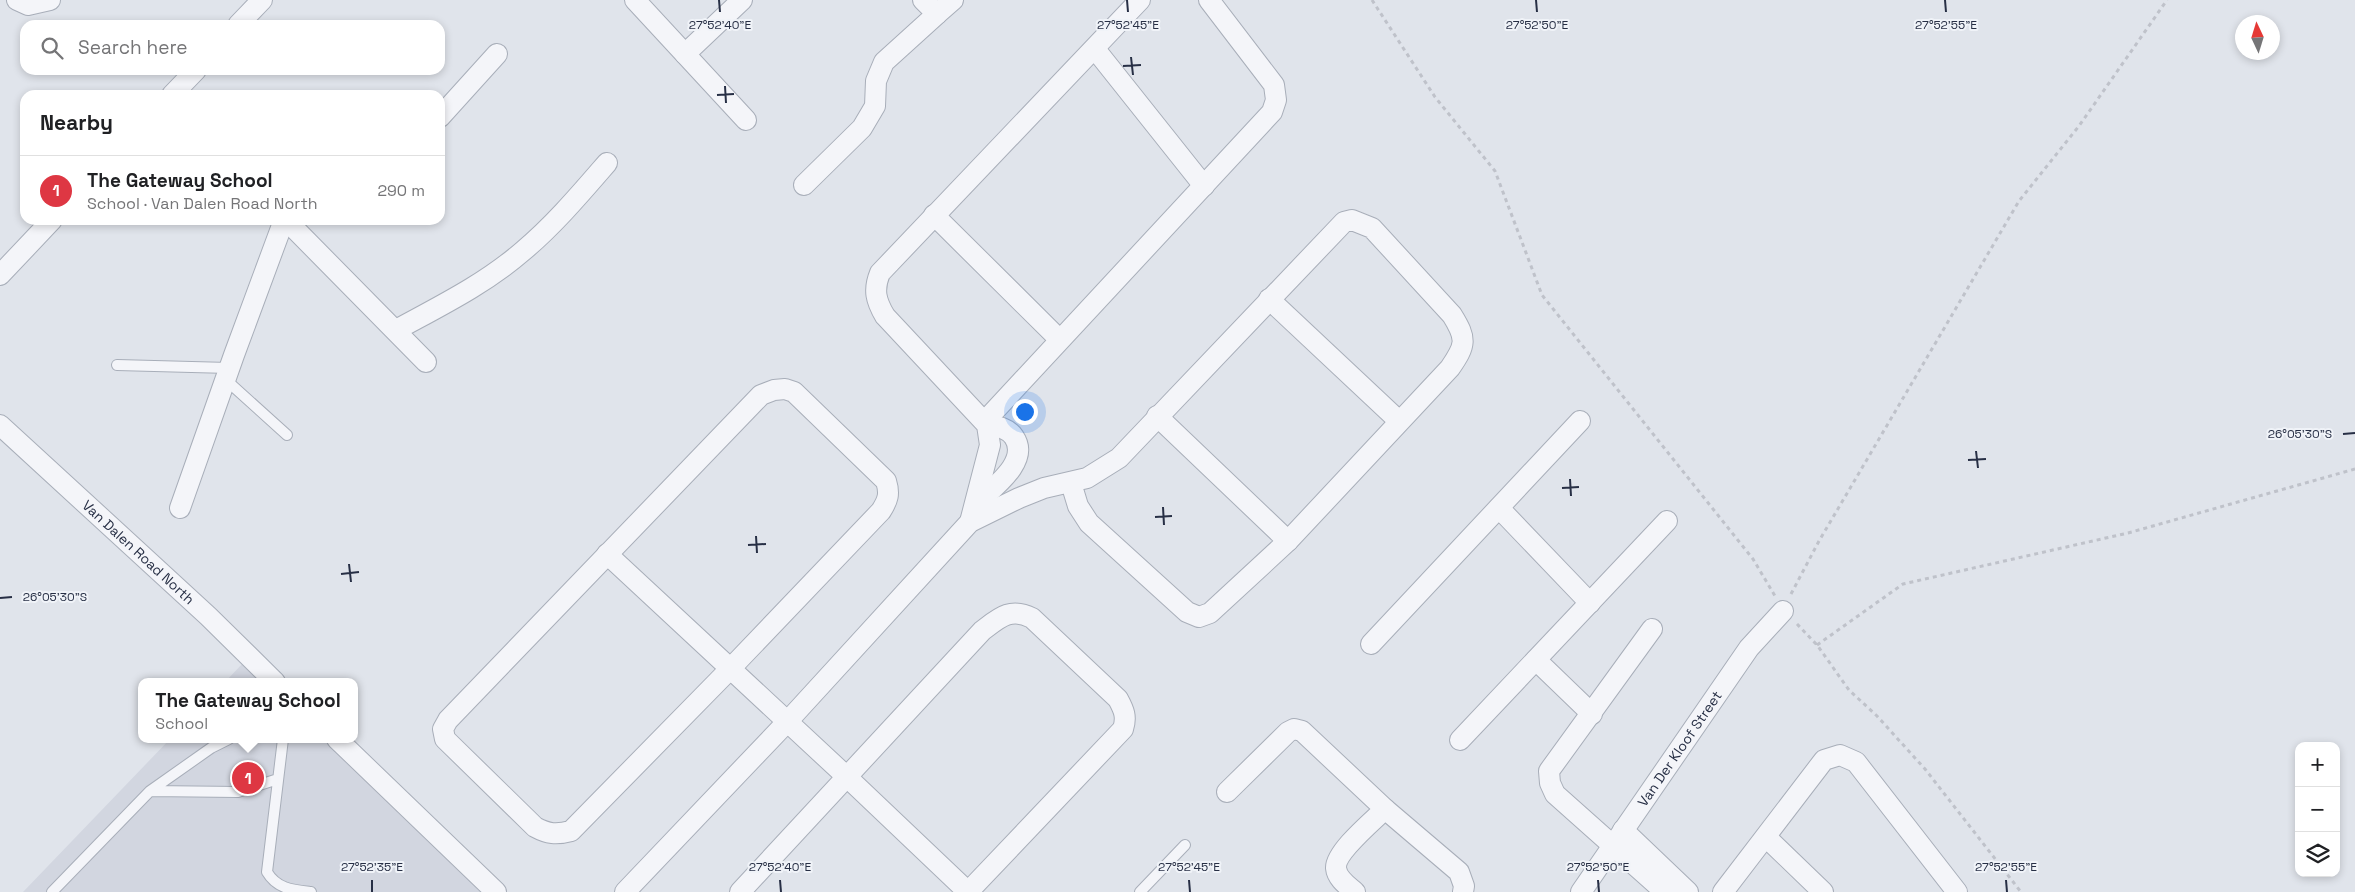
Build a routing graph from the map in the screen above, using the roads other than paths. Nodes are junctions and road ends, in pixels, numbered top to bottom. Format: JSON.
{"nodes":[{"id":1,"x":17,"y":0,"type":"edge"},
{"id":2,"x":50,"y":0,"type":"edge"},
{"id":3,"x":262,"y":0,"type":"edge"},
{"id":4,"x":635,"y":0,"type":"edge"},
{"id":5,"x":742,"y":0,"type":"edge"},
{"id":6,"x":922,"y":0,"type":"edge"},
{"id":7,"x":953,"y":0,"type":"edge"},
{"id":8,"x":1140,"y":0,"type":"edge"},
{"id":9,"x":1209,"y":0,"type":"edge"},
{"id":10,"x":937,"y":14,"type":"junction"},
{"id":11,"x":243,"y":20,"type":"edge"},
{"id":12,"x":1095,"y":49,"type":"junction"},
{"id":13,"x":497,"y":54,"type":"dead end"},
{"id":14,"x":685,"y":54,"type":"junction"},
{"id":15,"x":191,"y":75,"type":"edge"},
{"id":16,"x":177,"y":90,"type":"edge"},
{"id":17,"x":445,"y":111,"type":"edge"},
{"id":18,"x":746,"y":120,"type":"dead end"},
{"id":19,"x":607,"y":162,"type":"dead end"},
{"id":20,"x":804,"y":185,"type":"dead end"},
{"id":21,"x":1204,"y":186,"type":"junction"},
{"id":22,"x":934,"y":215,"type":"junction"},
{"id":23,"x":47,"y":225,"type":"edge"},
{"id":24,"x":283,"y":225,"type":"edge"},
{"id":25,"x":290,"y":225,"type":"edge"},
{"id":26,"x":0,"y":275,"type":"edge"},
{"id":27,"x":1269,"y":299,"type":"junction"},
{"id":28,"x":396,"y":330,"type":"junction"},
{"id":29,"x":1059,"y":339,"type":"junction"},
{"id":30,"x":426,"y":362,"type":"dead end"},
{"id":31,"x":117,"y":365,"type":"dead end"},
{"id":32,"x":227,"y":374,"type":"junction"},
{"id":33,"x":1157,"y":416,"type":"junction"},
{"id":34,"x":1399,"y":421,"type":"junction"},
{"id":35,"x":1580,"y":421,"type":"dead end"},
{"id":36,"x":986,"y":423,"type":"junction"},
{"id":37,"x":0,"y":425,"type":"edge"},
{"id":38,"x":287,"y":435,"type":"dead end"},
{"id":39,"x":1071,"y":483,"type":"junction"},
{"id":40,"x":180,"y":508,"type":"dead end"},
{"id":41,"x":1499,"y":508,"type":"junction"},
{"id":42,"x":972,"y":514,"type":"junction"},
{"id":43,"x":1667,"y":521,"type":"dead end"},
{"id":44,"x":1288,"y":540,"type":"junction"},
{"id":45,"x":607,"y":554,"type":"junction"},
{"id":46,"x":1590,"y":603,"type":"junction"},
{"id":47,"x":1783,"y":610,"type":"road end"},
{"id":48,"x":1652,"y":629,"type":"dead end"},
{"id":49,"x":1371,"y":644,"type":"dead end"},
{"id":50,"x":1536,"y":660,"type":"junction"},
{"id":51,"x":730,"y":670,"type":"junction"},
{"id":52,"x":269,"y":678,"type":"edge"},
{"id":53,"x":1592,"y":714,"type":"junction"},
{"id":54,"x":787,"y":722,"type":"junction"},
{"id":55,"x":1460,"y":740,"type":"dead end"},
{"id":56,"x":221,"y":743,"type":"edge"},
{"id":57,"x":282,"y":743,"type":"edge"},
{"id":58,"x":341,"y":743,"type":"edge"},
{"id":59,"x":847,"y":777,"type":"junction"},
{"id":60,"x":278,"y":779,"type":"junction"},
{"id":61,"x":150,"y":790,"type":"junction"},
{"id":62,"x":1227,"y":792,"type":"dead end"},
{"id":63,"x":1385,"y":809,"type":"junction"},
{"id":64,"x":1766,"y":837,"type":"junction"},
{"id":65,"x":1618,"y":838,"type":"junction"},
{"id":66,"x":1185,"y":845,"type":"dead end"},
{"id":67,"x":1647,"y":864,"type":"junction"},
{"id":68,"x":52,"y":892,"type":"edge"},
{"id":69,"x":311,"y":892,"type":"edge"},
{"id":70,"x":496,"y":892,"type":"edge"},
{"id":71,"x":625,"y":892,"type":"edge"},
{"id":72,"x":740,"y":892,"type":"edge"},
{"id":73,"x":968,"y":892,"type":"edge"},
{"id":74,"x":1140,"y":892,"type":"edge"},
{"id":75,"x":1356,"y":892,"type":"edge"},
{"id":76,"x":1463,"y":892,"type":"edge"},
{"id":77,"x":1581,"y":892,"type":"edge"},
{"id":78,"x":1665,"y":892,"type":"edge"},
{"id":79,"x":1688,"y":892,"type":"edge"},
{"id":80,"x":1723,"y":892,"type":"edge"},
{"id":81,"x":1824,"y":892,"type":"edge"},
{"id":82,"x":1957,"y":892,"type":"edge"}],
"edges":[{"from":1,"to":2,"type":"street"},
{"from":3,"to":11,"type":"street"},
{"from":4,"to":14,"type":"street"},
{"from":5,"to":14,"type":"street"},
{"from":6,"to":10,"type":"street"},
{"from":7,"to":10,"type":"street"},
{"from":8,"to":12,"type":"street"},
{"from":9,"to":21,"type":"street"},
{"from":10,"to":20,"type":"street"},
{"from":12,"to":21,"type":"street"},
{"from":12,"to":22,"type":"street"},
{"from":13,"to":17,"type":"street"},
{"from":14,"to":18,"type":"street"},
{"from":15,"to":16,"type":"street"},
{"from":19,"to":28,"type":"street"},
{"from":21,"to":29,"type":"street"},
{"from":22,"to":29,"type":"street"},
{"from":22,"to":36,"type":"street"},
{"from":23,"to":26,"type":"street"},
{"from":24,"to":32,"type":"street"},
{"from":25,"to":28,"type":"street"},
{"from":27,"to":33,"type":"street"},
{"from":27,"to":34,"type":"street"},
{"from":27,"to":34,"type":"street"},
{"from":28,"to":30,"type":"street"},
{"from":29,"to":36,"type":"street"},
{"from":31,"to":32,"type":"lane"},
{"from":32,"to":38,"type":"lane"},
{"from":32,"to":40,"type":"street"},
{"from":33,"to":39,"type":"street"},
{"from":33,"to":44,"type":"street"},
{"from":34,"to":44,"type":"street"},
{"from":35,"to":41,"type":"street"},
{"from":36,"to":42,"type":"street"},
{"from":36,"to":42,"type":"street"},
{"from":37,"to":52,"type":"street","name":"Van Dalen Road North"},
{"from":39,"to":42,"type":"street"},
{"from":39,"to":44,"type":"street"},
{"from":41,"to":46,"type":"street"},
{"from":41,"to":49,"type":"street"},
{"from":42,"to":54,"type":"street"},
{"from":43,"to":46,"type":"street"},
{"from":45,"to":51,"type":"street"},
{"from":45,"to":51,"type":"street"},
{"from":45,"to":51,"type":"street"},
{"from":46,"to":50,"type":"street"},
{"from":47,"to":65,"type":"street","name":"Van Der Kloof Street"},
{"from":48,"to":53,"type":"street"},
{"from":50,"to":53,"type":"street"},
{"from":50,"to":55,"type":"street"},
{"from":51,"to":54,"type":"street"},
{"from":53,"to":65,"type":"street"},
{"from":54,"to":59,"type":"street"},
{"from":54,"to":71,"type":"street"},
{"from":56,"to":61,"type":"lane"},
{"from":57,"to":60,"type":"lane"},
{"from":58,"to":70,"type":"street"},
{"from":59,"to":72,"type":"street"},
{"from":59,"to":73,"type":"street"},
{"from":59,"to":73,"type":"street"},
{"from":60,"to":61,"type":"lane"},
{"from":60,"to":69,"type":"lane"},
{"from":61,"to":68,"type":"lane"},
{"from":62,"to":63,"type":"street"},
{"from":63,"to":75,"type":"street"},
{"from":63,"to":76,"type":"street"},
{"from":64,"to":80,"type":"street"},
{"from":64,"to":81,"type":"street"},
{"from":64,"to":82,"type":"street"},
{"from":65,"to":67,"type":"street"},
{"from":65,"to":77,"type":"street","name":"Van Der Kloof Street"},
{"from":66,"to":74,"type":"lane"},
{"from":67,"to":78,"type":"street"},
{"from":67,"to":79,"type":"street"}]}
